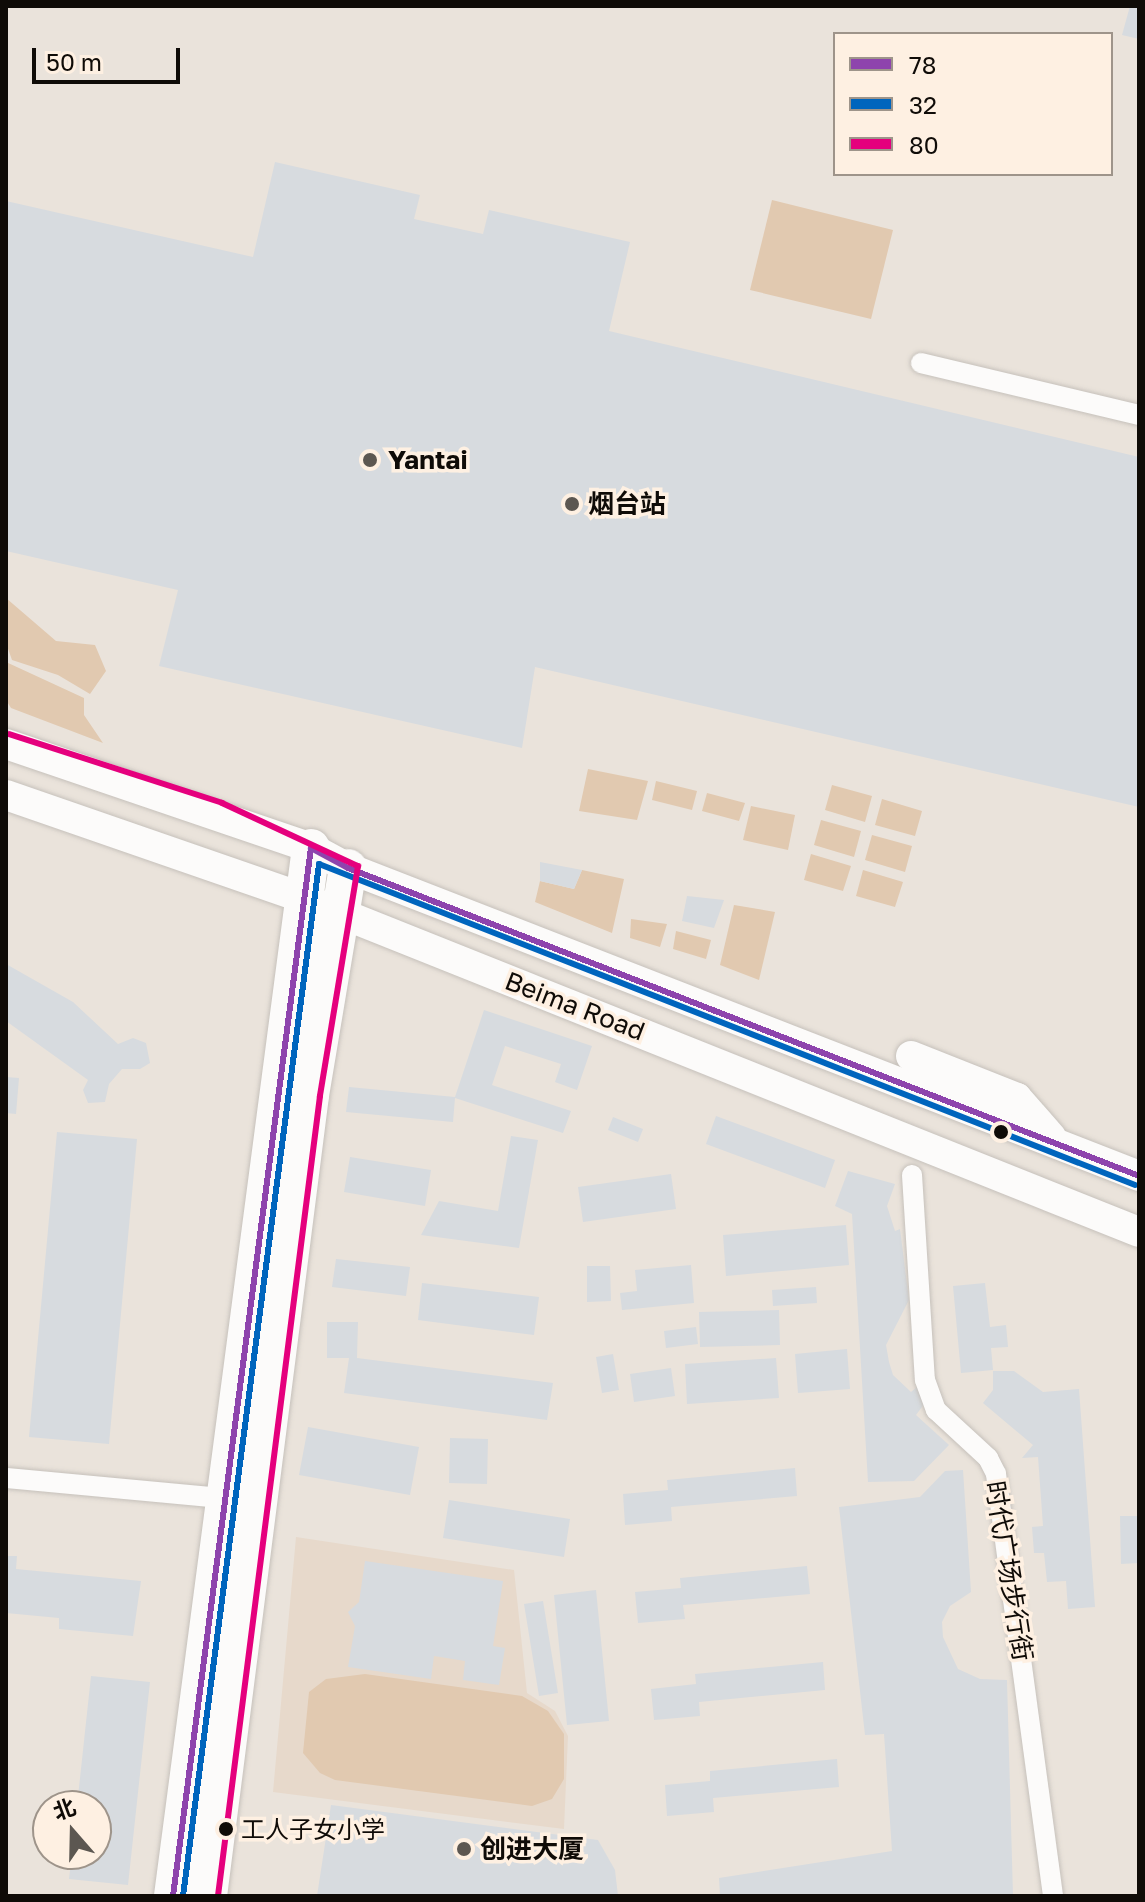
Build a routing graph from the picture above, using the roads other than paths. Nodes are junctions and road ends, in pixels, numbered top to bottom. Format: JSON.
{"nodes":[{"id":1,"x":921,"y":363,"type":"dead end"},
{"id":2,"x":1139,"y":415,"type":"edge"},
{"id":3,"x":6,"y":744,"type":"edge"},
{"id":4,"x":6,"y":795,"type":"edge"},
{"id":5,"x":311,"y":848,"type":"junction"},
{"id":6,"x":348,"y":868,"type":"junction"},
{"id":7,"x":300,"y":897,"type":"junction"},
{"id":8,"x":343,"y":918,"type":"junction"},
{"id":9,"x":911,"y":1056,"type":"dead end"},
{"id":10,"x":1055,"y":1141,"type":"junction"},
{"id":11,"x":912,"y":1175,"type":"dead end"},
{"id":12,"x":1139,"y":1176,"type":"edge"},
{"id":13,"x":1139,"y":1232,"type":"edge"},
{"id":14,"x":6,"y":1478,"type":"edge"},
{"id":15,"x":222,"y":1498,"type":"junction"},
{"id":16,"x":173,"y":1896,"type":"edge"},
{"id":17,"x":208,"y":1896,"type":"edge"},
{"id":18,"x":1053,"y":1896,"type":"edge"}],
"edges":[{"from":1,"to":2,"type":"street"},
{"from":3,"to":5,"type":"main road","name":"Beima Road"},
{"from":4,"to":7,"type":"main road","name":"Beima Road"},
{"from":5,"to":6,"type":"main road","name":"Beima Road"},
{"from":5,"to":7,"type":"highway"},
{"from":6,"to":8,"type":"highway"},
{"from":6,"to":10,"type":"main road","name":"Beima Road"},
{"from":7,"to":8,"type":"main road","name":"Beima Road"},
{"from":7,"to":15,"type":"highway"},
{"from":8,"to":13,"type":"main road","name":"Beima Road"},
{"from":8,"to":17,"type":"highway"},
{"from":9,"to":10,"type":"main road"},
{"from":10,"to":12,"type":"main road","name":"Beima Road"},
{"from":11,"to":18,"type":"street","name":"时代广场步行街"},
{"from":14,"to":15,"type":"street"},
{"from":15,"to":16,"type":"highway"}]}
